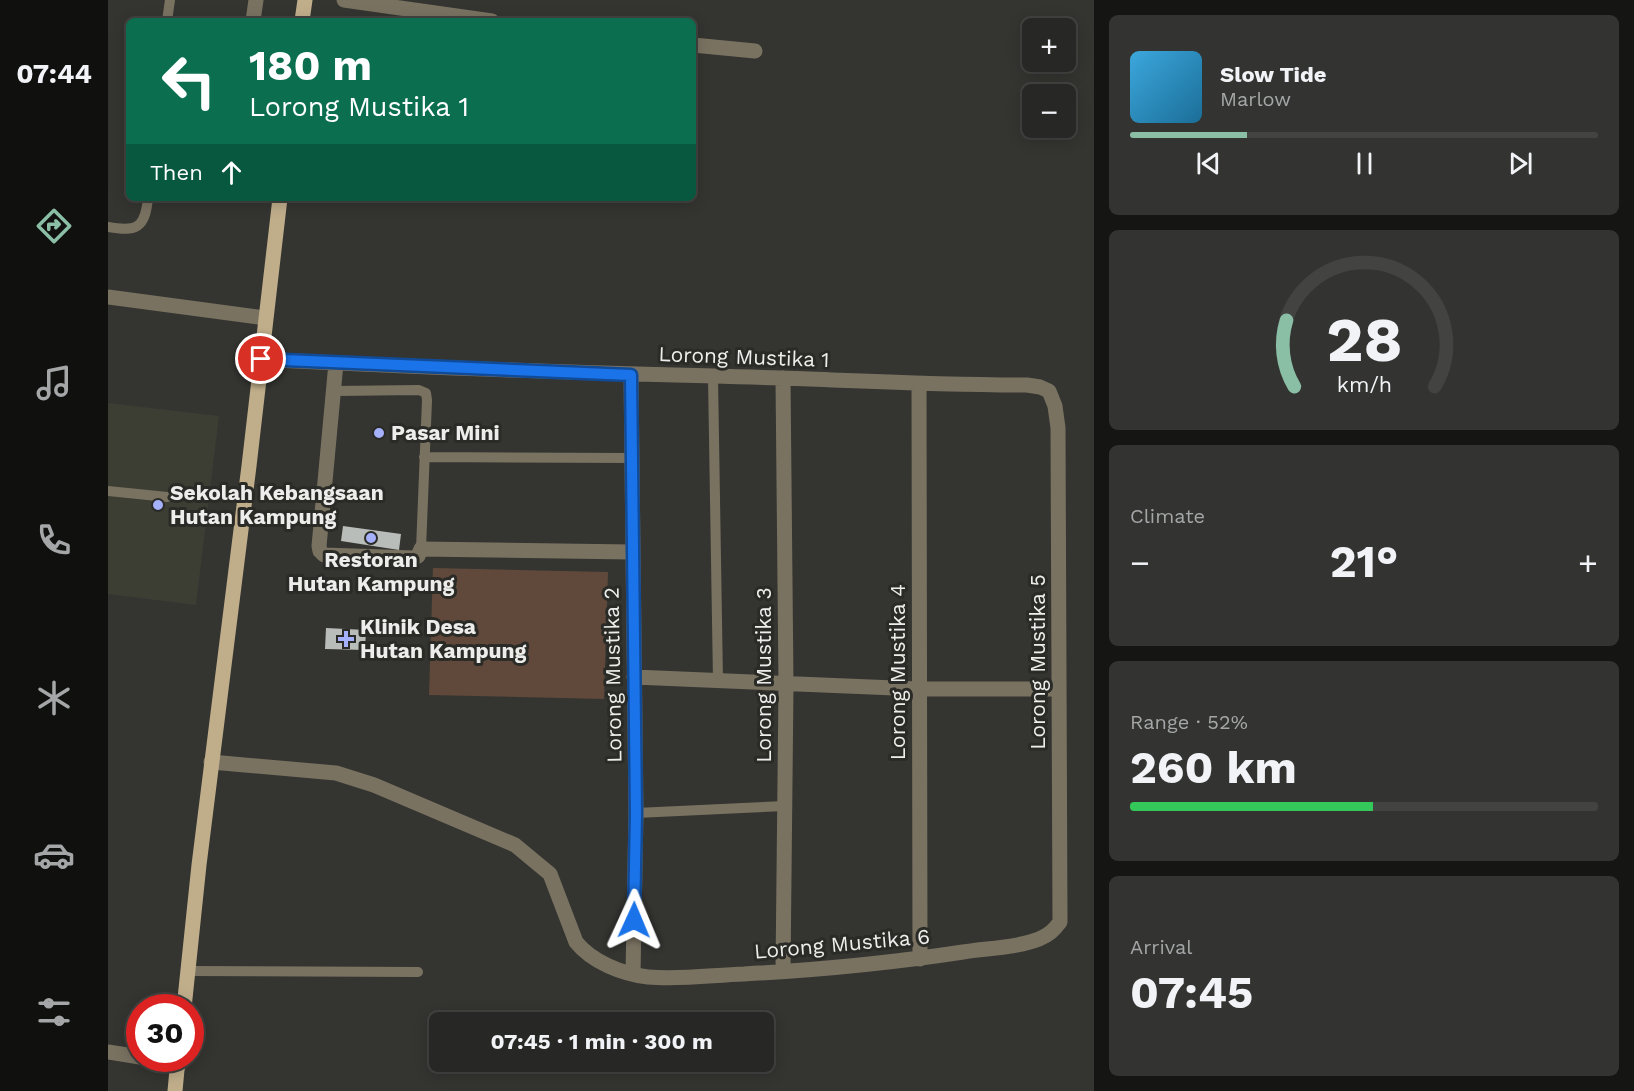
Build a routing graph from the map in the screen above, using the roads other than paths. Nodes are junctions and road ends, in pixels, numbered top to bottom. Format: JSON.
{"nodes":[{"id":1,"x":170,"y":0,"type":"edge"},
{"id":2,"x":256,"y":0,"type":"edge"},
{"id":3,"x":305,"y":0,"type":"edge"},
{"id":4,"x":344,"y":0,"type":"edge"},
{"id":5,"x":167,"y":18,"type":"edge"},
{"id":6,"x":254,"y":18,"type":"edge"},
{"id":7,"x":302,"y":18,"type":"edge"},
{"id":8,"x":471,"y":18,"type":"edge"},
{"id":9,"x":696,"y":45,"type":"edge"},
{"id":10,"x":755,"y":51,"type":"dead end"},
{"id":11,"x":147,"y":201,"type":"edge"},
{"id":12,"x":279,"y":201,"type":"edge"},
{"id":13,"x":108,"y":227,"type":"edge"},
{"id":14,"x":108,"y":297,"type":"edge"},
{"id":15,"x":265,"y":318,"type":"junction"},
{"id":16,"x":261,"y":359,"type":"junction"},
{"id":17,"x":336,"y":363,"type":"junction"},
{"id":18,"x":631,"y":375,"type":"junction"},
{"id":19,"x":713,"y":377,"type":"junction"},
{"id":20,"x":783,"y":378,"type":"junction"},
{"id":21,"x":919,"y":384,"type":"junction"},
{"id":22,"x":334,"y":391,"type":"junction"},
{"id":23,"x":1049,"y":391,"type":"joint"},
{"id":24,"x":424,"y":457,"type":"junction"},
{"id":25,"x":632,"y":458,"type":"junction"},
{"id":26,"x":108,"y":490,"type":"edge"},
{"id":27,"x":167,"y":497,"type":"dead end"},
{"id":28,"x":421,"y":549,"type":"junction"},
{"id":29,"x":632,"y":552,"type":"junction"},
{"id":30,"x":634,"y":677,"type":"junction"},
{"id":31,"x":718,"y":681,"type":"junction"},
{"id":32,"x":786,"y":685,"type":"junction"},
{"id":33,"x":920,"y":688,"type":"junction"},
{"id":34,"x":1058,"y":689,"type":"junction"},
{"id":35,"x":211,"y":762,"type":"junction"},
{"id":36,"x":785,"y":806,"type":"junction"},
{"id":37,"x":636,"y":813,"type":"junction"},
{"id":38,"x":1052,"y":932,"type":"joint"},
{"id":39,"x":920,"y":959,"type":"junction"},
{"id":40,"x":188,"y":971,"type":"junction"},
{"id":41,"x":418,"y":972,"type":"dead end"},
{"id":42,"x":783,"y":972,"type":"junction"},
{"id":43,"x":633,"y":974,"type":"junction"},
{"id":44,"x":186,"y":994,"type":"edge"},
{"id":45,"x":108,"y":1052,"type":"edge"},
{"id":46,"x":126,"y":1055,"type":"edge"},
{"id":47,"x":177,"y":1072,"type":"edge"},
{"id":48,"x":175,"y":1091,"type":"edge"}],
"edges":[{"from":1,"to":5,"type":"lane"},
{"from":2,"to":6,"type":"street"},
{"from":3,"to":7,"type":"main road"},
{"from":4,"to":8,"type":"street"},
{"from":9,"to":10,"type":"street"},
{"from":11,"to":13,"type":"lane"},
{"from":12,"to":15,"type":"main road"},
{"from":14,"to":15,"type":"street"},
{"from":15,"to":16,"type":"main road"},
{"from":16,"to":17,"type":"street","name":"Lorong Mustika 1"},
{"from":16,"to":35,"type":"main road"},
{"from":17,"to":18,"type":"street","name":"Lorong Mustika 1"},
{"from":17,"to":22,"type":"street"},
{"from":18,"to":19,"type":"street","name":"Lorong Mustika 1"},
{"from":18,"to":25,"type":"street","name":"Lorong Mustika 2"},
{"from":19,"to":20,"type":"street","name":"Lorong Mustika 1"},
{"from":19,"to":31,"type":"lane"},
{"from":20,"to":21,"type":"street","name":"Lorong Mustika 1"},
{"from":20,"to":32,"type":"street","name":"Lorong Mustika 3"},
{"from":21,"to":23,"type":"street","name":"Lorong Mustika 1"},
{"from":21,"to":33,"type":"street","name":"Lorong Mustika 4"},
{"from":22,"to":24,"type":"lane"},
{"from":22,"to":28,"type":"street"},
{"from":23,"to":34,"type":"street","name":"Lorong Mustika 5"},
{"from":24,"to":25,"type":"lane"},
{"from":24,"to":28,"type":"lane"},
{"from":25,"to":29,"type":"street","name":"Lorong Mustika 2"},
{"from":26,"to":27,"type":"lane"},
{"from":28,"to":29,"type":"street"},
{"from":29,"to":30,"type":"street","name":"Lorong Mustika 2"},
{"from":30,"to":31,"type":"street"},
{"from":30,"to":37,"type":"street","name":"Lorong Mustika 2"},
{"from":31,"to":32,"type":"street"},
{"from":32,"to":33,"type":"street"},
{"from":32,"to":36,"type":"street","name":"Lorong Mustika 3"},
{"from":33,"to":34,"type":"street"},
{"from":33,"to":39,"type":"street","name":"Lorong Mustika 4"},
{"from":34,"to":38,"type":"street","name":"Lorong Mustika 5"},
{"from":35,"to":40,"type":"main road"},
{"from":35,"to":43,"type":"street","name":"Lorong Mustika 6"},
{"from":36,"to":37,"type":"lane"},
{"from":36,"to":42,"type":"street","name":"Lorong Mustika 3"},
{"from":37,"to":43,"type":"street","name":"Lorong Mustika 2"},
{"from":38,"to":39,"type":"street","name":"Lorong Mustika 6"},
{"from":39,"to":42,"type":"street","name":"Lorong Mustika 6"},
{"from":40,"to":41,"type":"lane"},
{"from":40,"to":44,"type":"main road"},
{"from":42,"to":43,"type":"street","name":"Lorong Mustika 6"},
{"from":45,"to":46,"type":"street"},
{"from":47,"to":48,"type":"main road"}]}
